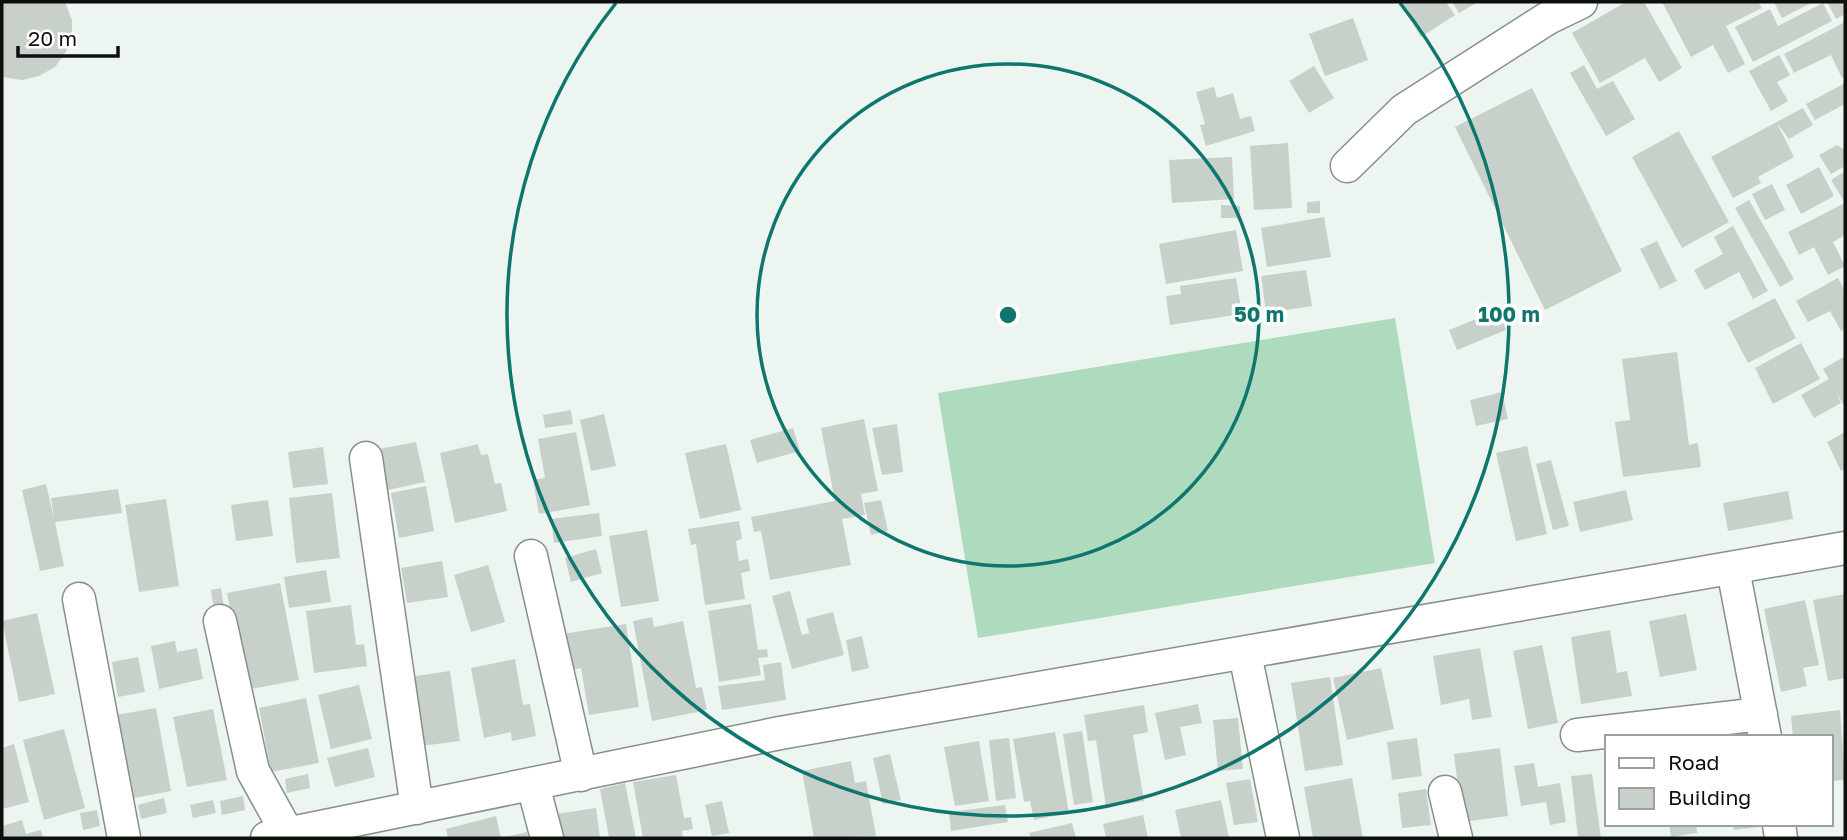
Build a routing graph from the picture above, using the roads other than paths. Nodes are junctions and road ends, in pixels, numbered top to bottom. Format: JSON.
{"nodes":[{"id":1,"x":1581,"y":2,"type":"edge"},
{"id":2,"x":1543,"y":10,"type":"edge"},
{"id":3,"x":1348,"y":166,"type":"dead end"},
{"id":4,"x":366,"y":458,"type":"dead end"},
{"id":5,"x":1845,"y":548,"type":"edge"},
{"id":6,"x":531,"y":555,"type":"dead end"},
{"id":7,"x":1733,"y":569,"type":"junction"},
{"id":8,"x":79,"y":599,"type":"dead end"},
{"id":9,"x":220,"y":621,"type":"dead end"},
{"id":10,"x":1245,"y":654,"type":"junction"},
{"id":11,"x":1763,"y":726,"type":"edge"},
{"id":12,"x":1577,"y":735,"type":"dead end"},
{"id":13,"x":581,"y":775,"type":"junction"},
{"id":14,"x":533,"y":785,"type":"junction"},
{"id":15,"x":1445,"y":792,"type":"dead end"},
{"id":16,"x":418,"y":808,"type":"junction"},
{"id":17,"x":282,"y":837,"type":"edge"},
{"id":18,"x":124,"y":838,"type":"edge"},
{"id":19,"x":547,"y":838,"type":"edge"},
{"id":20,"x":1283,"y":838,"type":"edge"},
{"id":21,"x":1456,"y":838,"type":"edge"}],
"edges":[{"from":1,"to":2,"type":"street"},
{"from":2,"to":3,"type":"street"},
{"from":4,"to":16,"type":"street"},
{"from":5,"to":7,"type":"street"},
{"from":6,"to":13,"type":"street"},
{"from":7,"to":10,"type":"street"},
{"from":7,"to":11,"type":"street"},
{"from":8,"to":18,"type":"street"},
{"from":9,"to":17,"type":"street"},
{"from":10,"to":13,"type":"street"},
{"from":10,"to":20,"type":"street"},
{"from":11,"to":12,"type":"street"},
{"from":13,"to":14,"type":"street"},
{"from":14,"to":16,"type":"street"},
{"from":14,"to":19,"type":"street"},
{"from":15,"to":21,"type":"street"},
{"from":16,"to":17,"type":"street"}]}
